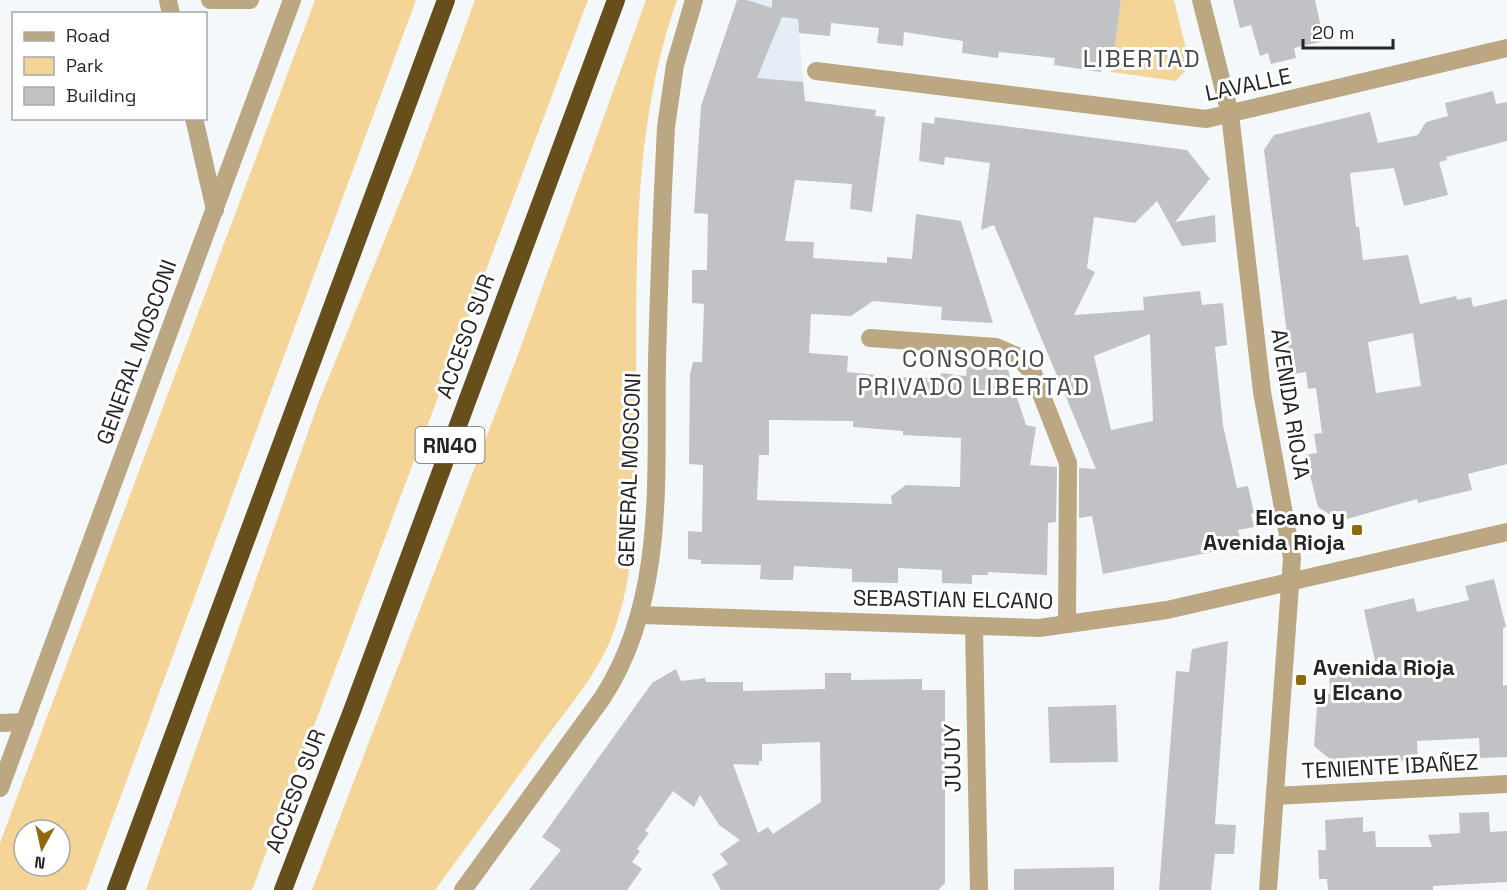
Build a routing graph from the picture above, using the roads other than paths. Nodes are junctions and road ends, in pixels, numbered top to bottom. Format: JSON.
{"nodes":[{"id":1,"x":210,"y":0,"type":"edge"},
{"id":2,"x":250,"y":0,"type":"edge"},
{"id":3,"x":292,"y":0,"type":"edge"},
{"id":4,"x":446,"y":0,"type":"edge"},
{"id":5,"x":616,"y":0,"type":"edge"},
{"id":6,"x":694,"y":0,"type":"edge"},
{"id":7,"x":1201,"y":0,"type":"edge"},
{"id":8,"x":1507,"y":48,"type":"edge"},
{"id":9,"x":816,"y":71,"type":"dead end"},
{"id":10,"x":1230,"y":114,"type":"junction"},
{"id":11,"x":194,"y":120,"type":"edge"},
{"id":12,"x":214,"y":210,"type":"junction"},
{"id":13,"x":870,"y":338,"type":"dead end"},
{"id":14,"x":1507,"y":532,"type":"edge"},
{"id":15,"x":1291,"y":582,"type":"junction"},
{"id":16,"x":641,"y":615,"type":"junction"},
{"id":17,"x":1067,"y":624,"type":"junction"},
{"id":18,"x":974,"y":626,"type":"junction"},
{"id":19,"x":25,"y":722,"type":"junction"},
{"id":20,"x":0,"y":723,"type":"edge"},
{"id":21,"x":1507,"y":784,"type":"edge"},
{"id":22,"x":0,"y":788,"type":"edge"},
{"id":23,"x":1275,"y":796,"type":"junction"},
{"id":24,"x":116,"y":890,"type":"edge"},
{"id":25,"x":283,"y":890,"type":"edge"},
{"id":26,"x":463,"y":890,"type":"edge"},
{"id":27,"x":979,"y":890,"type":"edge"},
{"id":28,"x":1268,"y":890,"type":"edge"}],
"edges":[{"from":1,"to":2,"type":"street"},
{"from":3,"to":12,"type":"street","name":"GENERAL MOSCONI"},
{"from":4,"to":24,"type":"highway"},
{"from":5,"to":25,"type":"highway","name":"ACCESO SUR","number":"RN40"},
{"from":6,"to":16,"type":"street","name":"GENERAL MOSCONI"},
{"from":7,"to":10,"type":"street","name":"AVENIDA RIOJA"},
{"from":8,"to":10,"type":"street","name":"LAVALLE"},
{"from":9,"to":10,"type":"street","name":"LAVALLE"},
{"from":10,"to":15,"type":"street","name":"AVENIDA RIOJA"},
{"from":11,"to":12,"type":"street"},
{"from":12,"to":19,"type":"street","name":"GENERAL MOSCONI"},
{"from":13,"to":17,"type":"street"},
{"from":14,"to":15,"type":"street","name":"SEBASTIAN ELCANO"},
{"from":15,"to":17,"type":"street","name":"SEBASTIAN ELCANO"},
{"from":15,"to":23,"type":"street","name":"AVENIDA RIOJA"},
{"from":16,"to":18,"type":"street","name":"SEBASTIAN ELCANO"},
{"from":16,"to":26,"type":"street","name":"GENERAL MOSCONI"},
{"from":17,"to":18,"type":"street","name":"SEBASTIAN ELCANO"},
{"from":18,"to":27,"type":"street","name":"JUJUY"},
{"from":19,"to":20,"type":"street"},
{"from":19,"to":22,"type":"street","name":"GENERAL MOSCONI"},
{"from":21,"to":23,"type":"street","name":"TENIENTE IBAÑEZ"},
{"from":23,"to":28,"type":"street","name":"AVENIDA RIOJA"}]}
